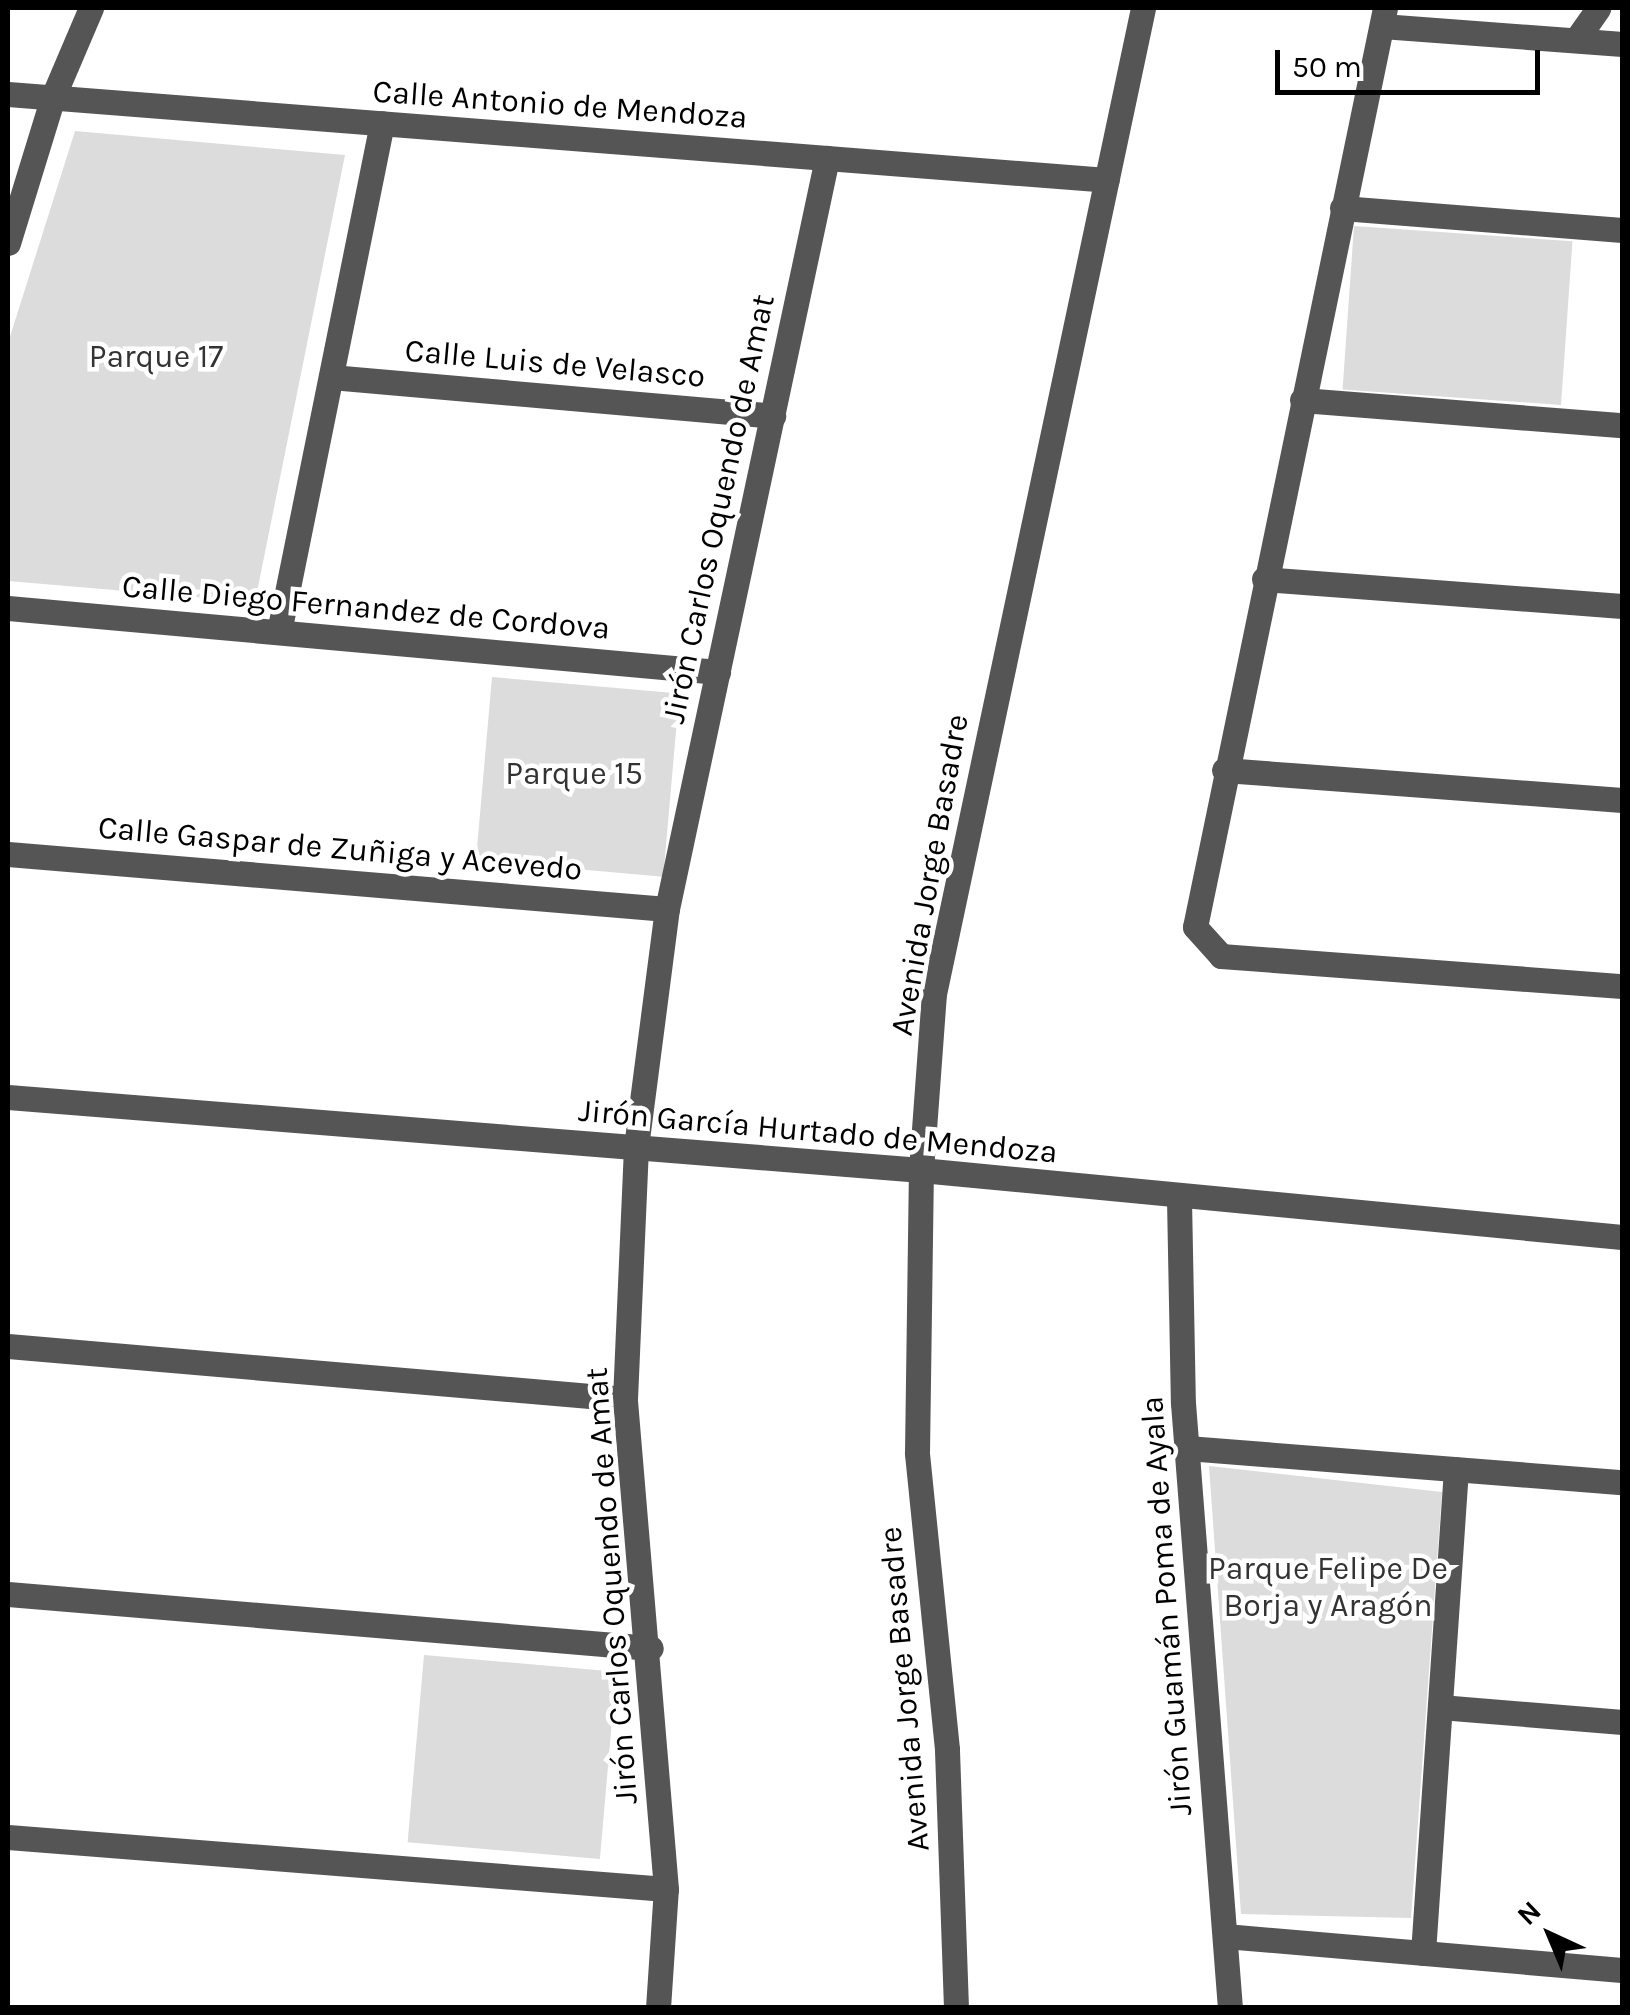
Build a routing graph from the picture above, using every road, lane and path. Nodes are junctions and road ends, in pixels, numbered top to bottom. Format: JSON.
{"nodes":[{"id":1,"x":91,"y":8,"type":"edge"},
{"id":2,"x":1143,"y":8,"type":"edge"},
{"id":3,"x":1598,"y":8,"type":"edge"},
{"id":4,"x":1384,"y":17,"type":"edge"},
{"id":5,"x":1576,"y":40,"type":"junction"},
{"id":6,"x":1622,"y":44,"type":"edge"},
{"id":7,"x":8,"y":94,"type":"edge"},
{"id":8,"x":52,"y":97,"type":"junction"},
{"id":9,"x":382,"y":123,"type":"junction"},
{"id":10,"x":827,"y":158,"type":"junction"},
{"id":11,"x":1107,"y":180,"type":"junction"},
{"id":12,"x":1342,"y":208,"type":"junction"},
{"id":13,"x":1622,"y":230,"type":"edge"},
{"id":14,"x":8,"y":243,"type":"edge"},
{"id":15,"x":331,"y":376,"type":"junction"},
{"id":16,"x":1302,"y":400,"type":"junction"},
{"id":17,"x":772,"y":416,"type":"junction"},
{"id":18,"x":1622,"y":425,"type":"edge"},
{"id":19,"x":1264,"y":580,"type":"junction"},
{"id":20,"x":1622,"y":606,"type":"edge"},
{"id":21,"x":8,"y":608,"type":"edge"},
{"id":22,"x":279,"y":632,"type":"junction"},
{"id":23,"x":718,"y":672,"type":"junction"},
{"id":24,"x":1224,"y":770,"type":"junction"},
{"id":25,"x":1622,"y":800,"type":"edge"},
{"id":26,"x":8,"y":854,"type":"edge"},
{"id":27,"x":667,"y":909,"type":"junction"},
{"id":28,"x":1622,"y":986,"type":"edge"},
{"id":29,"x":8,"y":1097,"type":"edge"},
{"id":30,"x":636,"y":1147,"type":"junction"},
{"id":31,"x":921,"y":1170,"type":"junction"},
{"id":32,"x":1179,"y":1199,"type":"junction"},
{"id":33,"x":1622,"y":1237,"type":"edge"},
{"id":34,"x":8,"y":1346,"type":"edge"},
{"id":35,"x":625,"y":1399,"type":"junction"},
{"id":36,"x":1187,"y":1448,"type":"junction"},
{"id":37,"x":1456,"y":1469,"type":"junction"},
{"id":38,"x":1622,"y":1482,"type":"edge"},
{"id":39,"x":8,"y":1594,"type":"edge"},
{"id":40,"x":651,"y":1648,"type":"junction"},
{"id":41,"x":1440,"y":1707,"type":"junction"},
{"id":42,"x":1622,"y":1722,"type":"edge"},
{"id":43,"x":8,"y":1836,"type":"edge"},
{"id":44,"x":666,"y":1888,"type":"junction"},
{"id":45,"x":1225,"y":1936,"type":"junction"},
{"id":46,"x":1422,"y":1953,"type":"junction"},
{"id":47,"x":1622,"y":1970,"type":"edge"},
{"id":48,"x":658,"y":2008,"type":"edge"},
{"id":49,"x":956,"y":2008,"type":"edge"},
{"id":50,"x":1230,"y":2008,"type":"edge"}],
"edges":[{"from":1,"to":8,"type":"street"},
{"from":2,"to":11,"type":"street","name":"Avenida Jorge Basadre"},
{"from":3,"to":5,"type":"street"},
{"from":4,"to":5,"type":"street"},
{"from":4,"to":12,"type":"street"},
{"from":5,"to":6,"type":"street"},
{"from":7,"to":8,"type":"street","name":"Calle Antonio de Mendoza"},
{"from":8,"to":9,"type":"street","name":"Calle Antonio de Mendoza"},
{"from":8,"to":14,"type":"street"},
{"from":9,"to":10,"type":"street","name":"Calle Antonio de Mendoza"},
{"from":9,"to":15,"type":"street"},
{"from":10,"to":11,"type":"street","name":"Calle Antonio de Mendoza"},
{"from":10,"to":17,"type":"street","name":"Jirón Carlos Oquendo de Amat"},
{"from":11,"to":31,"type":"street","name":"Avenida Jorge Basadre"},
{"from":12,"to":13,"type":"street"},
{"from":12,"to":16,"type":"street"},
{"from":15,"to":17,"type":"street","name":"Calle Luis de Velasco"},
{"from":15,"to":22,"type":"street"},
{"from":16,"to":18,"type":"street"},
{"from":16,"to":19,"type":"street"},
{"from":17,"to":23,"type":"street","name":"Jirón Carlos Oquendo de Amat"},
{"from":19,"to":20,"type":"street"},
{"from":19,"to":24,"type":"street"},
{"from":21,"to":22,"type":"street","name":"Calle Diego Fernandez de Cordova"},
{"from":22,"to":23,"type":"street","name":"Calle Diego Fernandez de Cordova"},
{"from":23,"to":27,"type":"street","name":"Jirón Carlos Oquendo de Amat"},
{"from":24,"to":25,"type":"street"},
{"from":24,"to":28,"type":"street"},
{"from":26,"to":27,"type":"street","name":"Calle Gaspar de Zuñiga y Acevedo"},
{"from":27,"to":30,"type":"street","name":"Jirón Carlos Oquendo de Amat"},
{"from":29,"to":30,"type":"street","name":"Jirón García Hurtado de Mendoza"},
{"from":30,"to":31,"type":"street","name":"Jirón García Hurtado de Mendoza"},
{"from":30,"to":35,"type":"street","name":"Jirón Carlos Oquendo de Amat"},
{"from":31,"to":32,"type":"street","name":"Jirón García Hurtado de Mendoza"},
{"from":31,"to":49,"type":"street","name":"Avenida Jorge Basadre"},
{"from":32,"to":33,"type":"street","name":"Jirón García Hurtado de Mendoza"},
{"from":32,"to":36,"type":"street","name":"Jirón Guamán Poma de Ayala"},
{"from":34,"to":35,"type":"street"},
{"from":35,"to":40,"type":"street","name":"Jirón Carlos Oquendo de Amat"},
{"from":36,"to":37,"type":"street"},
{"from":36,"to":45,"type":"street","name":"Jirón Guamán Poma de Ayala"},
{"from":37,"to":38,"type":"street"},
{"from":37,"to":41,"type":"street"},
{"from":39,"to":40,"type":"street"},
{"from":40,"to":44,"type":"street","name":"Jirón Carlos Oquendo de Amat"},
{"from":41,"to":42,"type":"street"},
{"from":41,"to":46,"type":"street"},
{"from":43,"to":44,"type":"street"},
{"from":44,"to":48,"type":"street","name":"Jirón Carlos Oquendo de Amat"},
{"from":45,"to":46,"type":"street"},
{"from":45,"to":50,"type":"street","name":"Jirón Guamán Poma de Ayala"},
{"from":46,"to":47,"type":"street"}]}
